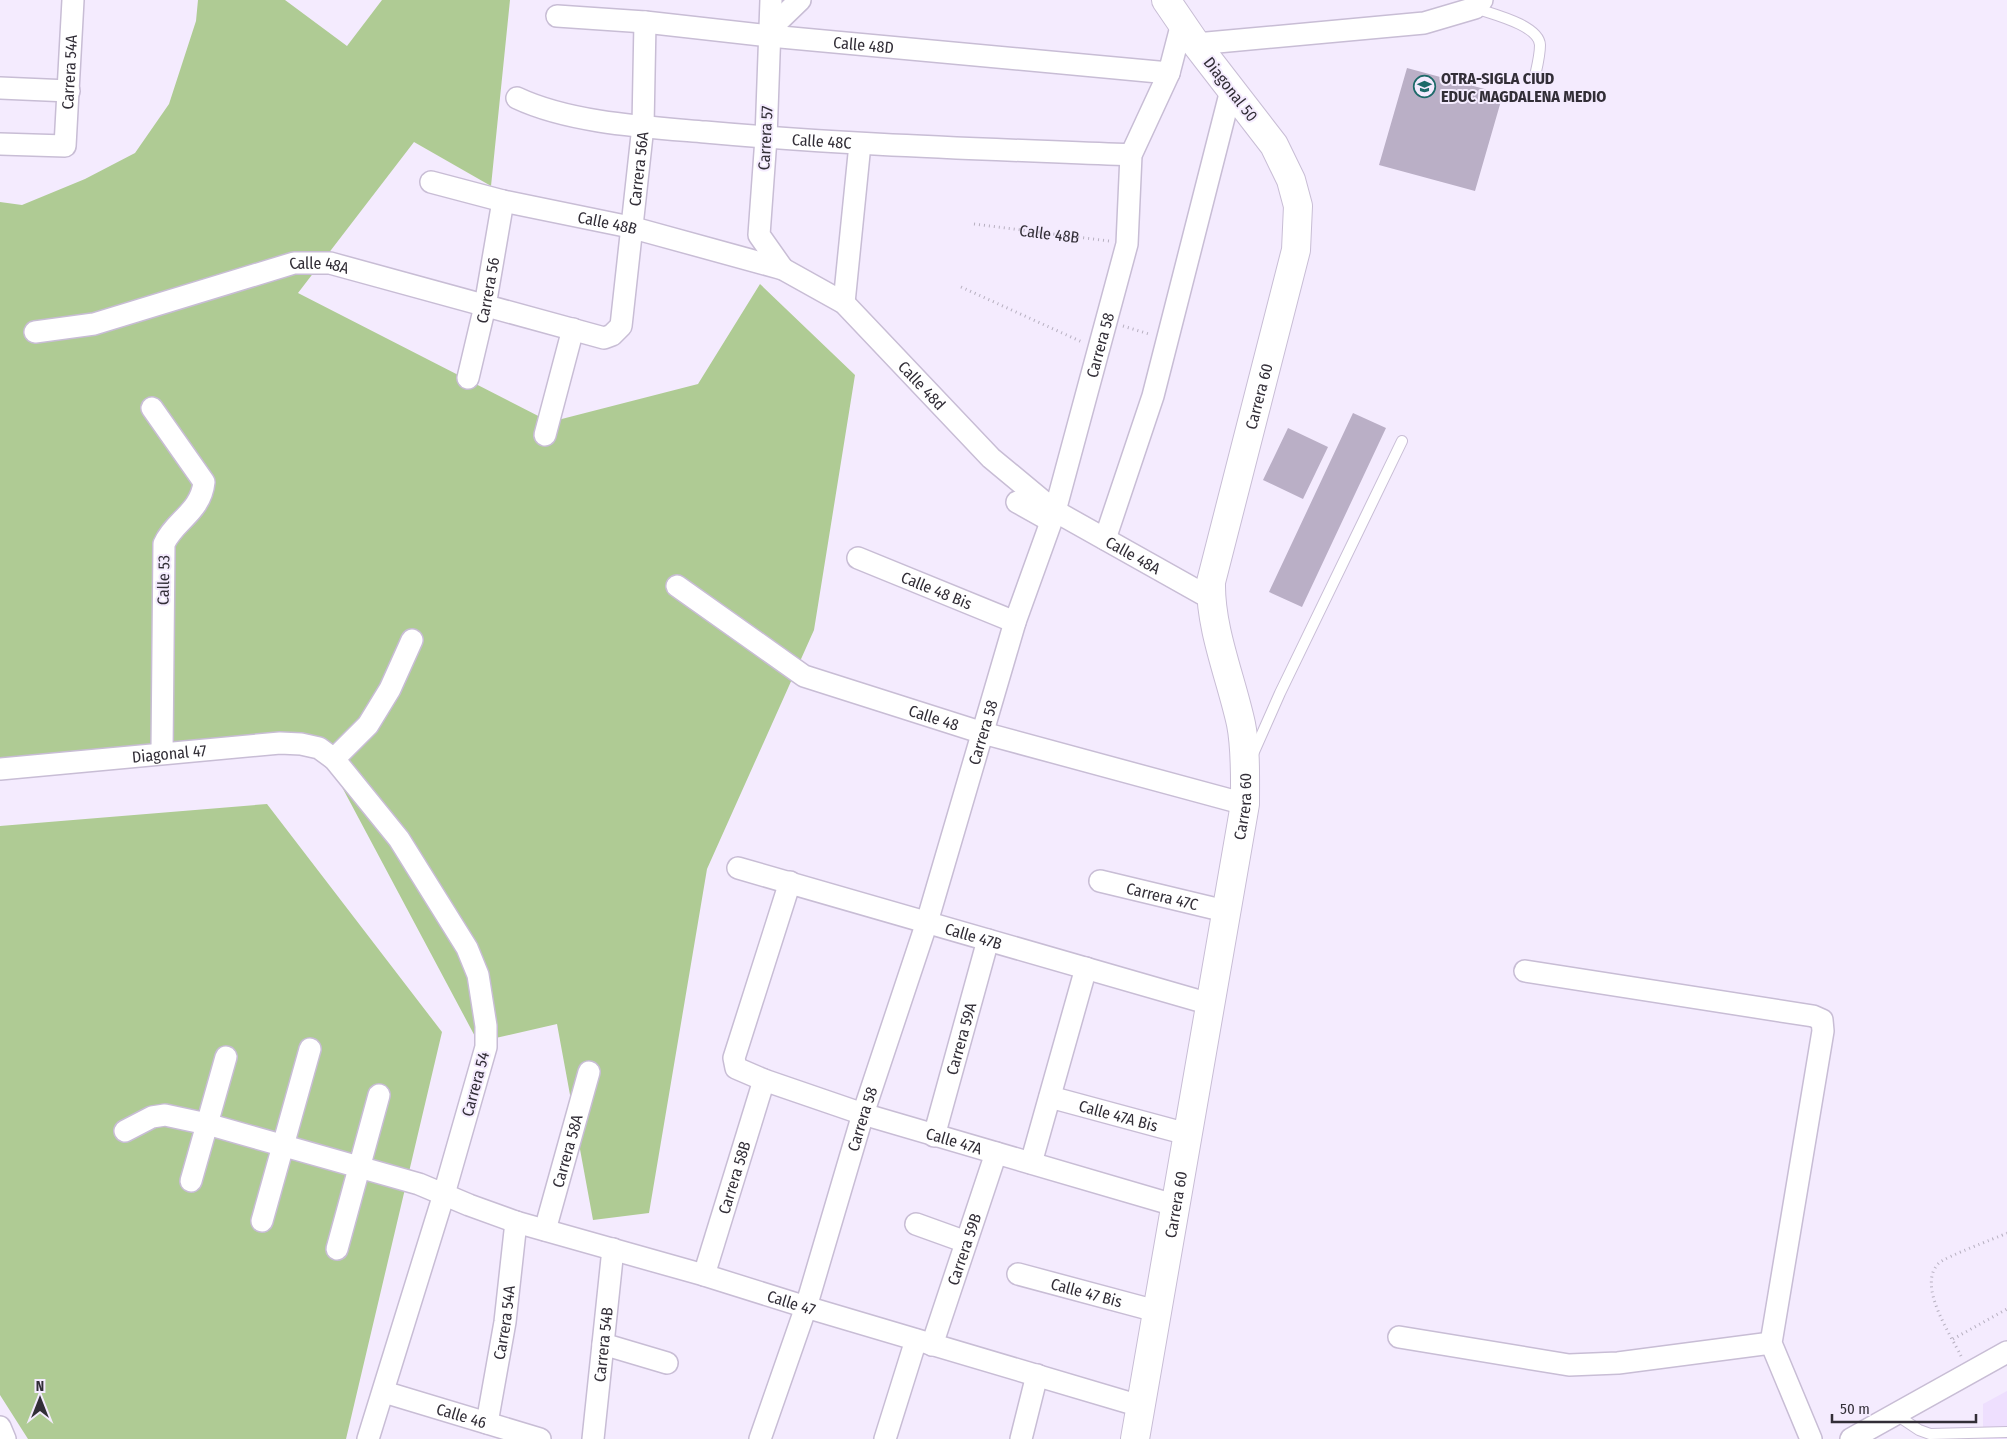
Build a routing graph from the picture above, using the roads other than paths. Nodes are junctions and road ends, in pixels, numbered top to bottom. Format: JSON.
{"nodes":[{"id":1,"x":73,"y":0,"type":"edge"},
{"id":2,"x":771,"y":0,"type":"edge"},
{"id":3,"x":800,"y":0,"type":"edge"},
{"id":4,"x":1166,"y":0,"type":"edge"},
{"id":5,"x":1478,"y":4,"type":"edge"},
{"id":6,"x":557,"y":16,"type":"dead end"},
{"id":7,"x":645,"y":22,"type":"junction"},
{"id":8,"x":770,"y":32,"type":"junction"},
{"id":9,"x":1189,"y":34,"type":"junction"},
{"id":10,"x":1169,"y":73,"type":"junction"},
{"id":11,"x":1535,"y":76,"type":"dead end"},
{"id":12,"x":0,"y":88,"type":"edge"},
{"id":13,"x":1232,"y":90,"type":"junction"},
{"id":14,"x":69,"y":91,"type":"junction"},
{"id":15,"x":517,"y":98,"type":"dead end"},
{"id":16,"x":643,"y":126,"type":"junction"},
{"id":17,"x":766,"y":138,"type":"junction"},
{"id":18,"x":0,"y":144,"type":"edge"},
{"id":19,"x":860,"y":144,"type":"junction"},
{"id":20,"x":1131,"y":155,"type":"junction"},
{"id":21,"x":1291,"y":180,"type":"joint"},
{"id":22,"x":431,"y":182,"type":"dead end"},
{"id":23,"x":503,"y":201,"type":"junction"},
{"id":24,"x":630,"y":227,"type":"junction"},
{"id":25,"x":783,"y":269,"type":"junction"},
{"id":26,"x":844,"y":303,"type":"junction"},
{"id":27,"x":485,"y":306,"type":"junction"},
{"id":28,"x":573,"y":329,"type":"junction"},
{"id":29,"x":35,"y":332,"type":"dead end"},
{"id":30,"x":604,"y":338,"type":"joint"},
{"id":31,"x":468,"y":378,"type":"dead end"},
{"id":32,"x":152,"y":408,"type":"dead end"},
{"id":33,"x":545,"y":435,"type":"dead end"},
{"id":34,"x":1402,"y":441,"type":"dead end"},
{"id":35,"x":1017,"y":502,"type":"dead end"},
{"id":36,"x":1053,"y":516,"type":"junction"},
{"id":37,"x":1105,"y":539,"type":"junction"},
{"id":38,"x":858,"y":558,"type":"dead end"},
{"id":39,"x":677,"y":586,"type":"dead end"},
{"id":40,"x":1210,"y":598,"type":"junction"},
{"id":41,"x":1015,"y":622,"type":"junction"},
{"id":42,"x":412,"y":640,"type":"dead end"},
{"id":43,"x":983,"y":733,"type":"junction"},
{"id":44,"x":162,"y":752,"type":"junction"},
{"id":45,"x":334,"y":759,"type":"junction"},
{"id":46,"x":0,"y":770,"type":"edge"},
{"id":47,"x":1245,"y":770,"type":"junction"},
{"id":48,"x":1245,"y":804,"type":"junction"},
{"id":49,"x":738,"y":868,"type":"dead end"},
{"id":50,"x":1100,"y":880,"type":"dead end"},
{"id":51,"x":790,"y":882,"type":"junction"},
{"id":52,"x":1225,"y":911,"type":"junction"},
{"id":53,"x":927,"y":922,"type":"junction"},
{"id":54,"x":988,"y":940,"type":"junction"},
{"id":55,"x":1086,"y":968,"type":"junction"},
{"id":56,"x":1525,"y":971,"type":"dead end"},
{"id":57,"x":1210,"y":1004,"type":"junction"},
{"id":58,"x":310,"y":1049,"type":"dead end"},
{"id":59,"x":226,"y":1057,"type":"dead end"},
{"id":60,"x":589,"y":1072,"type":"dead end"},
{"id":61,"x":764,"y":1080,"type":"junction"},
{"id":62,"x":379,"y":1095,"type":"dead end"},
{"id":63,"x":1050,"y":1097,"type":"junction"},
{"id":64,"x":863,"y":1114,"type":"junction"},
{"id":65,"x":207,"y":1124,"type":"junction"},
{"id":66,"x":125,"y":1130,"type":"dead end"},
{"id":67,"x":1187,"y":1134,"type":"junction"},
{"id":68,"x":934,"y":1136,"type":"junction"},
{"id":69,"x":284,"y":1146,"type":"junction"},
{"id":70,"x":996,"y":1153,"type":"junction"},
{"id":71,"x":1031,"y":1163,"type":"junction"},
{"id":72,"x":358,"y":1167,"type":"junction"},
{"id":73,"x":191,"y":1181,"type":"dead end"},
{"id":74,"x":444,"y":1194,"type":"junction"},
{"id":75,"x":1174,"y":1205,"type":"junction"},
{"id":76,"x":262,"y":1221,"type":"dead end"},
{"id":77,"x":516,"y":1222,"type":"junction"},
{"id":78,"x":916,"y":1224,"type":"dead end"},
{"id":79,"x":545,"y":1230,"type":"junction"},
{"id":80,"x":966,"y":1242,"type":"junction"},
{"id":81,"x":337,"y":1249,"type":"dead end"},
{"id":82,"x":613,"y":1249,"type":"junction"},
{"id":83,"x":704,"y":1274,"type":"junction"},
{"id":84,"x":1018,"y":1274,"type":"dead end"},
{"id":85,"x":806,"y":1307,"type":"junction"},
{"id":86,"x":1156,"y":1311,"type":"junction"},
{"id":87,"x":1399,"y":1337,"type":"dead end"},
{"id":88,"x":924,"y":1342,"type":"junction"},
{"id":89,"x":1771,"y":1343,"type":"junction"},
{"id":90,"x":603,"y":1344,"type":"junction"},
{"id":91,"x":2007,"y":1352,"type":"edge"},
{"id":92,"x":667,"y":1363,"type":"dead end"},
{"id":93,"x":1037,"y":1375,"type":"junction"},
{"id":94,"x":384,"y":1392,"type":"junction"},
{"id":95,"x":1140,"y":1406,"type":"junction"},
{"id":96,"x":1895,"y":1414,"type":"junction"},
{"id":97,"x":487,"y":1423,"type":"junction"},
{"id":98,"x":0,"y":1427,"type":"edge"},
{"id":99,"x":2007,"y":1432,"type":"edge"},
{"id":100,"x":5,"y":1439,"type":"edge"},
{"id":101,"x":368,"y":1439,"type":"edge"},
{"id":102,"x":540,"y":1439,"type":"edge"},
{"id":103,"x":593,"y":1439,"type":"edge"},
{"id":104,"x":760,"y":1439,"type":"edge"},
{"id":105,"x":885,"y":1439,"type":"edge"},
{"id":106,"x":1021,"y":1439,"type":"edge"},
{"id":107,"x":1135,"y":1439,"type":"edge"},
{"id":108,"x":1811,"y":1439,"type":"edge"},
{"id":109,"x":1851,"y":1439,"type":"edge"}],
"edges":[{"from":1,"to":14,"type":"street","name":"Carrera 54A"},
{"from":2,"to":8,"type":"street","name":"Carrera 57"},
{"from":3,"to":8,"type":"street"},
{"from":4,"to":9,"type":"street","name":"Diagonal 50"},
{"from":5,"to":9,"type":"street"},
{"from":5,"to":11,"type":"lane"},
{"from":6,"to":7,"type":"street","name":"Calle 48D"},
{"from":7,"to":8,"type":"street","name":"Calle 48D"},
{"from":7,"to":16,"type":"street","name":"Carrera 56A"},
{"from":8,"to":10,"type":"street","name":"Calle 48D"},
{"from":8,"to":17,"type":"street","name":"Carrera 57"},
{"from":9,"to":10,"type":"street","name":"Carrera 58"},
{"from":9,"to":13,"type":"street","name":"Diagonal 50"},
{"from":10,"to":20,"type":"street","name":"Carrera 58"},
{"from":12,"to":14,"type":"street"},
{"from":13,"to":21,"type":"street","name":"Diagonal 50"},
{"from":13,"to":37,"type":"street"},
{"from":14,"to":18,"type":"street","name":"Carrera 54A"},
{"from":15,"to":16,"type":"street","name":"Calle 48C"},
{"from":16,"to":17,"type":"street","name":"Calle 48C"},
{"from":16,"to":24,"type":"street","name":"Carrera 56A"},
{"from":17,"to":19,"type":"street","name":"Calle 48C"},
{"from":17,"to":25,"type":"street","name":"Carrera 57"},
{"from":19,"to":20,"type":"street","name":"Calle 48C"},
{"from":19,"to":26,"type":"street"},
{"from":20,"to":36,"type":"street","name":"Carrera 58"},
{"from":21,"to":40,"type":"street","name":"Carrera 60"},
{"from":22,"to":23,"type":"street","name":"Calle 48B"},
{"from":23,"to":24,"type":"street","name":"Calle 48B"},
{"from":23,"to":27,"type":"street","name":"Carrera 56"},
{"from":24,"to":25,"type":"street","name":"Calle 48B"},
{"from":24,"to":30,"type":"street","name":"Carrera 56A"},
{"from":25,"to":26,"type":"street","name":"Calle 48d"},
{"from":26,"to":36,"type":"street","name":"Calle 48d"},
{"from":27,"to":28,"type":"street","name":"Calle 48A"},
{"from":27,"to":29,"type":"street","name":"Calle 48A"},
{"from":27,"to":31,"type":"street","name":"Carrera 56"},
{"from":28,"to":30,"type":"street","name":"Calle 48A"},
{"from":28,"to":33,"type":"street"},
{"from":32,"to":44,"type":"street","name":"Calle 53"},
{"from":34,"to":47,"type":"lane"},
{"from":35,"to":36,"type":"street"},
{"from":36,"to":37,"type":"street","name":"Calle 48A"},
{"from":36,"to":41,"type":"street","name":"Carrera 58"},
{"from":37,"to":40,"type":"street","name":"Calle 48A"},
{"from":38,"to":41,"type":"street","name":"Calle 48 Bis"},
{"from":39,"to":43,"type":"street","name":"Calle 48"},
{"from":40,"to":47,"type":"street","name":"Carrera 60"},
{"from":41,"to":43,"type":"street","name":"Carrera 58"},
{"from":42,"to":45,"type":"street"},
{"from":43,"to":48,"type":"street","name":"Calle 48"},
{"from":43,"to":53,"type":"street","name":"Carrera 58"},
{"from":44,"to":45,"type":"street","name":"Diagonal 47"},
{"from":44,"to":46,"type":"street","name":"Diagonal 47"},
{"from":45,"to":74,"type":"street","name":"Carrera 54"},
{"from":47,"to":48,"type":"street","name":"Carrera 60"},
{"from":48,"to":52,"type":"street","name":"Carrera 60"},
{"from":49,"to":51,"type":"street","name":"Calle 47B"},
{"from":50,"to":52,"type":"street","name":"Carrera 47C"},
{"from":51,"to":53,"type":"street","name":"Calle 47B"},
{"from":51,"to":61,"type":"street","name":"Calle 47A"},
{"from":52,"to":57,"type":"street","name":"Carrera 60"},
{"from":53,"to":54,"type":"street","name":"Calle 47B"},
{"from":53,"to":64,"type":"street","name":"Carrera 58"},
{"from":54,"to":55,"type":"street","name":"Calle 47B"},
{"from":54,"to":68,"type":"street","name":"Carrera 59A"},
{"from":55,"to":57,"type":"street","name":"Calle 47B"},
{"from":55,"to":63,"type":"street"},
{"from":56,"to":89,"type":"street"},
{"from":57,"to":67,"type":"street","name":"Carrera 60"},
{"from":58,"to":69,"type":"street"},
{"from":59,"to":65,"type":"street"},
{"from":60,"to":79,"type":"street","name":"Carrera 58A"},
{"from":61,"to":64,"type":"street","name":"Calle 47A"},
{"from":61,"to":83,"type":"street","name":"Carrera 58B"},
{"from":62,"to":72,"type":"street"},
{"from":63,"to":67,"type":"street","name":"Calle 47A Bis"},
{"from":63,"to":71,"type":"street"},
{"from":64,"to":68,"type":"street","name":"Calle 47A"},
{"from":64,"to":85,"type":"street","name":"Carrera 58"},
{"from":65,"to":66,"type":"street","name":"Calle 47"},
{"from":65,"to":69,"type":"street","name":"Calle 47"},
{"from":65,"to":73,"type":"street"},
{"from":67,"to":75,"type":"street","name":"Carrera 60"},
{"from":68,"to":70,"type":"street","name":"Calle 47A"},
{"from":69,"to":72,"type":"street","name":"Calle 47"},
{"from":69,"to":76,"type":"street"},
{"from":70,"to":71,"type":"street","name":"Calle 47A"},
{"from":70,"to":80,"type":"street","name":"Carrera 59B"},
{"from":71,"to":75,"type":"street","name":"Calle 47A"},
{"from":72,"to":74,"type":"street","name":"Calle 47"},
{"from":72,"to":81,"type":"street"},
{"from":74,"to":77,"type":"street","name":"Calle 47"},
{"from":74,"to":94,"type":"street","name":"Carrera 54"},
{"from":75,"to":86,"type":"street","name":"Carrera 60"},
{"from":77,"to":79,"type":"street","name":"Calle 47"},
{"from":77,"to":97,"type":"street","name":"Carrera 54A"},
{"from":78,"to":80,"type":"street"},
{"from":79,"to":82,"type":"street","name":"Calle 47"},
{"from":80,"to":88,"type":"street","name":"Carrera 59B"},
{"from":82,"to":83,"type":"street","name":"Calle 47"},
{"from":82,"to":90,"type":"street","name":"Carrera 54B"},
{"from":83,"to":85,"type":"street","name":"Calle 47"},
{"from":84,"to":86,"type":"street","name":"Calle 47 Bis"},
{"from":85,"to":88,"type":"street","name":"Calle 47"},
{"from":85,"to":104,"type":"street","name":"Carrera 58"},
{"from":86,"to":95,"type":"street","name":"Carrera 60"},
{"from":87,"to":89,"type":"street"},
{"from":88,"to":93,"type":"street","name":"Calle 47"},
{"from":88,"to":105,"type":"street"},
{"from":89,"to":108,"type":"street"},
{"from":90,"to":92,"type":"street"},
{"from":90,"to":103,"type":"street","name":"Carrera 54B"},
{"from":91,"to":96,"type":"street"},
{"from":93,"to":95,"type":"street","name":"Calle 47"},
{"from":93,"to":106,"type":"street"},
{"from":94,"to":97,"type":"street","name":"Calle 46"},
{"from":94,"to":101,"type":"street","name":"Carrera 54"},
{"from":95,"to":107,"type":"street","name":"Carrera 60"},
{"from":96,"to":99,"type":"lane"},
{"from":96,"to":109,"type":"street"},
{"from":97,"to":102,"type":"street","name":"Calle 46"},
{"from":98,"to":100,"type":"street"}]}
